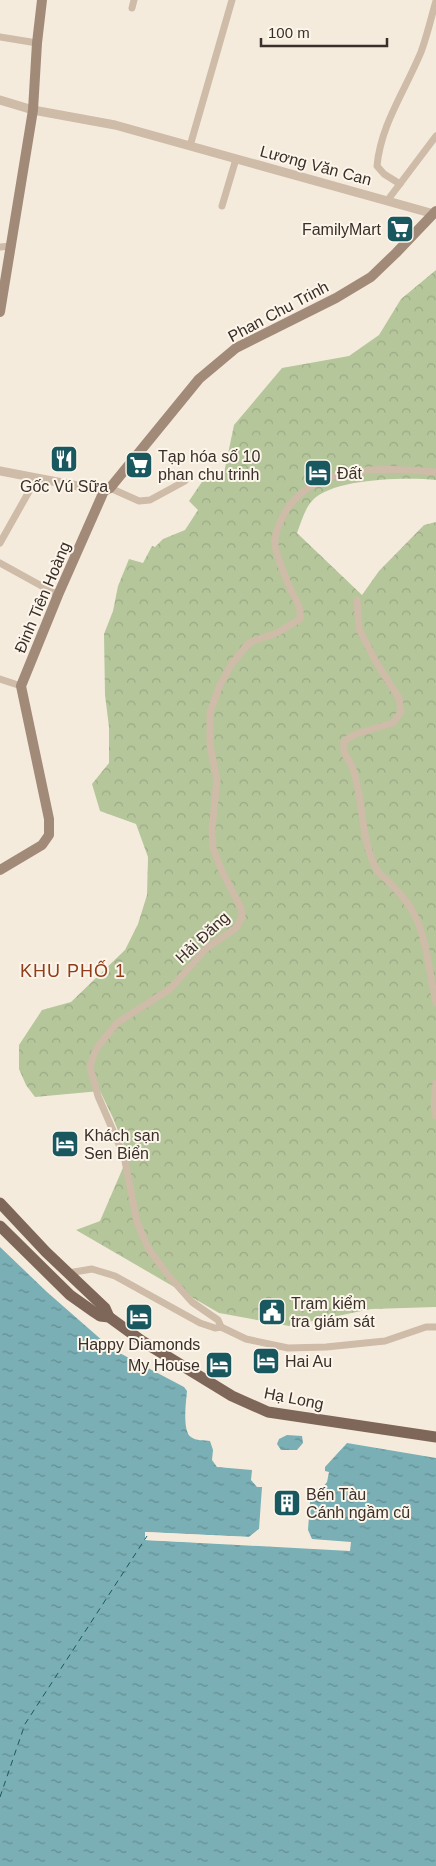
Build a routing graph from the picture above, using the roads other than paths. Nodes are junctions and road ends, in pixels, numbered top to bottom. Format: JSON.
{"nodes":[{"id":1,"x":42,"y":0,"type":"edge"},
{"id":2,"x":134,"y":0,"type":"edge"},
{"id":3,"x":232,"y":0,"type":"edge"},
{"id":4,"x":436,"y":1,"type":"edge"},
{"id":5,"x":132,"y":8,"type":"dead end"},
{"id":6,"x":0,"y":37,"type":"edge"},
{"id":7,"x":37,"y":42,"type":"junction"},
{"id":8,"x":0,"y":100,"type":"edge"},
{"id":9,"x":33,"y":110,"type":"junction"},
{"id":10,"x":436,"y":136,"type":"edge"},
{"id":11,"x":190,"y":146,"type":"junction"},
{"id":12,"x":236,"y":159,"type":"junction"},
{"id":13,"x":400,"y":184,"type":"junction"},
{"id":14,"x":387,"y":201,"type":"junction"},
{"id":15,"x":222,"y":206,"type":"dead end"},
{"id":16,"x":435,"y":212,"type":"edge"},
{"id":17,"x":12,"y":246,"type":"junction"},
{"id":18,"x":0,"y":247,"type":"edge"},
{"id":19,"x":0,"y":312,"type":"edge"},
{"id":20,"x":0,"y":471,"type":"edge"},
{"id":21,"x":436,"y":472,"type":"edge"},
{"id":22,"x":36,"y":479,"type":"junction"},
{"id":23,"x":185,"y":481,"type":"dead end"},
{"id":24,"x":107,"y":490,"type":"junction"},
{"id":25,"x":0,"y":543,"type":"edge"},
{"id":26,"x":0,"y":563,"type":"edge"},
{"id":27,"x":58,"y":595,"type":"junction"},
{"id":28,"x":357,"y":600,"type":"dead end"},
{"id":29,"x":0,"y":679,"type":"edge"},
{"id":30,"x":21,"y":686,"type":"junction"},
{"id":31,"x":0,"y":870,"type":"edge"},
{"id":32,"x":436,"y":1003,"type":"edge"},
{"id":33,"x":436,"y":1083,"type":"edge"},
{"id":34,"x":436,"y":1116,"type":"edge"},
{"id":35,"x":0,"y":1203,"type":"edge"},
{"id":36,"x":0,"y":1226,"type":"edge"},
{"id":37,"x":68,"y":1273,"type":"junction"},
{"id":38,"x":57,"y":1283,"type":"junction"},
{"id":39,"x":109,"y":1317,"type":"junction"},
{"id":40,"x":221,"y":1326,"type":"junction"},
{"id":41,"x":436,"y":1327,"type":"edge"},
{"id":42,"x":436,"y":1437,"type":"edge"}],
"edges":[{"from":1,"to":7,"type":"main road"},
{"from":2,"to":5,"type":"street"},
{"from":3,"to":11,"type":"street"},
{"from":4,"to":13,"type":"street"},
{"from":6,"to":7,"type":"street"},
{"from":7,"to":9,"type":"main road"},
{"from":8,"to":9,"type":"street","name":"Lương Văn Can"},
{"from":9,"to":11,"type":"street","name":"Lương Văn Can"},
{"from":9,"to":17,"type":"main road"},
{"from":10,"to":13,"type":"street"},
{"from":11,"to":12,"type":"street","name":"Lương Văn Can"},
{"from":12,"to":14,"type":"street","name":"Lương Văn Can"},
{"from":12,"to":15,"type":"street"},
{"from":13,"to":14,"type":"street"},
{"from":14,"to":16,"type":"street","name":"Lương Văn Can"},
{"from":16,"to":24,"type":"main road","name":"Phan Chu Trinh"},
{"from":17,"to":18,"type":"street"},
{"from":17,"to":19,"type":"main road"},
{"from":20,"to":22,"type":"street"},
{"from":21,"to":40,"type":"street","name":"Hải Đăng"},
{"from":22,"to":24,"type":"street"},
{"from":22,"to":25,"type":"street"},
{"from":23,"to":24,"type":"street"},
{"from":24,"to":27,"type":"main road","name":"Đinh Tiên Hoàng"},
{"from":26,"to":27,"type":"street"},
{"from":27,"to":30,"type":"main road","name":"Đinh Tiên Hoàng"},
{"from":28,"to":32,"type":"street"},
{"from":29,"to":30,"type":"street"},
{"from":30,"to":31,"type":"main road"},
{"from":33,"to":34,"type":"street"},
{"from":35,"to":37,"type":"main road","name":"Hạ Long"},
{"from":36,"to":38,"type":"main road","name":"Hạ Long"},
{"from":37,"to":38,"type":"main road"},
{"from":37,"to":39,"type":"main road","name":"Hạ Long"},
{"from":37,"to":40,"type":"street"},
{"from":38,"to":39,"type":"main road","name":"Hạ Long"},
{"from":39,"to":42,"type":"main road","name":"Hạ Long"},
{"from":40,"to":41,"type":"street"}]}
